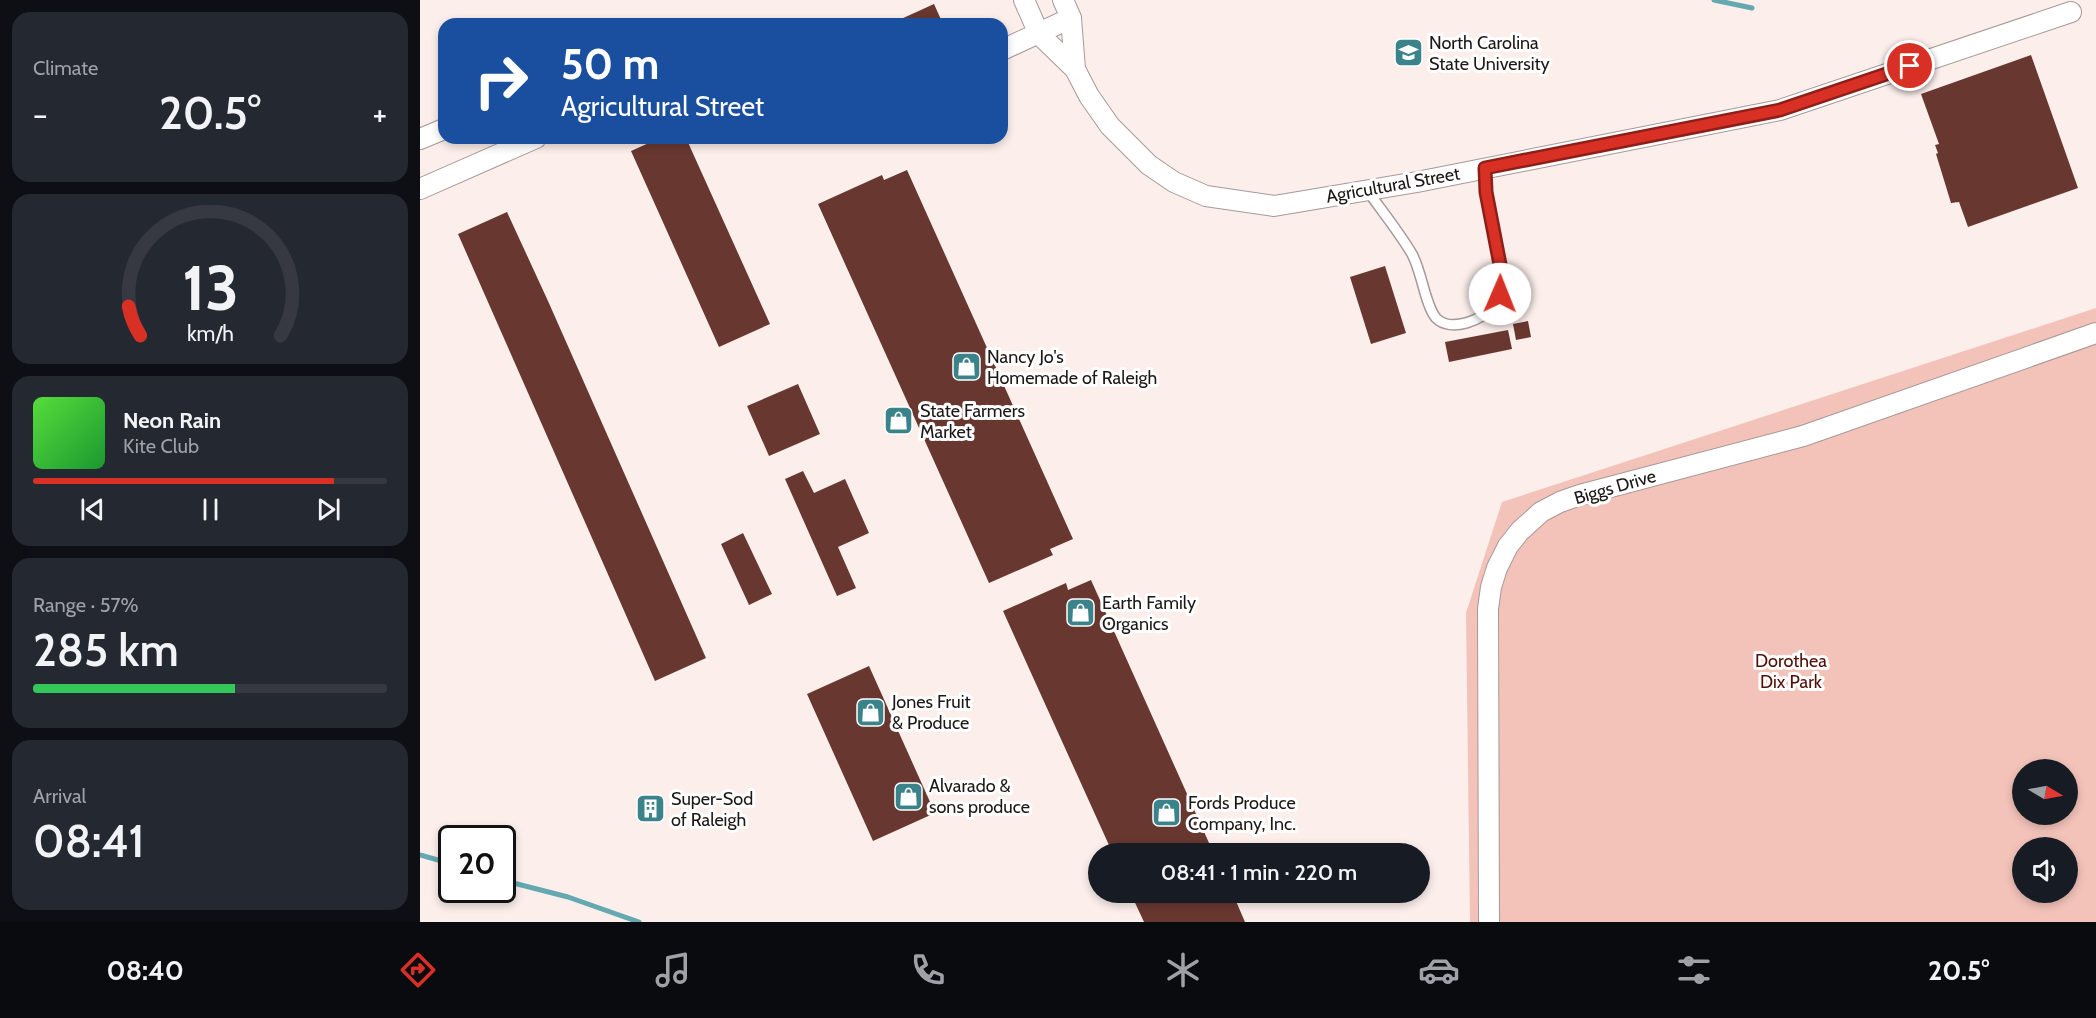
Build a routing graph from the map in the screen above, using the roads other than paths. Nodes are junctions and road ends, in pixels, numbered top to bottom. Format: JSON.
{"nodes":[{"id":1,"x":1024,"y":0,"type":"edge"},
{"id":2,"x":1063,"y":0,"type":"edge"},
{"id":3,"x":2071,"y":12,"type":"dead end"},
{"id":4,"x":1071,"y":18,"type":"junction"},
{"id":5,"x":1039,"y":34,"type":"junction"},
{"id":6,"x":1008,"y":47,"type":"edge"},
{"id":7,"x":1075,"y":69,"type":"junction"},
{"id":8,"x":438,"y":132,"type":"edge"},
{"id":9,"x":420,"y":139,"type":"edge"},
{"id":10,"x":508,"y":144,"type":"edge"},
{"id":11,"x":1485,"y":168,"type":"junction"},
{"id":12,"x":420,"y":189,"type":"edge"},
{"id":13,"x":1367,"y":190,"type":"junction"},
{"id":14,"x":2096,"y":333,"type":"edge"},
{"id":15,"x":1489,"y":922,"type":"edge"}],
"edges":[{"from":1,"to":5,"type":"street","name":"Agricultural Street"},
{"from":2,"to":4,"type":"street","name":"Agricultural Street"},
{"from":3,"to":11,"type":"street","name":"Agricultural Street"},
{"from":4,"to":5,"type":"street"},
{"from":4,"to":7,"type":"street","name":"Agricultural Street"},
{"from":5,"to":6,"type":"street"},
{"from":5,"to":7,"type":"street","name":"Agricultural Street"},
{"from":7,"to":13,"type":"street","name":"Agricultural Street"},
{"from":8,"to":9,"type":"street"},
{"from":10,"to":12,"type":"street"},
{"from":11,"to":13,"type":"street","name":"Agricultural Street"},
{"from":11,"to":13,"type":"lane"},
{"from":14,"to":15,"type":"street","name":"Biggs Drive"}]}
